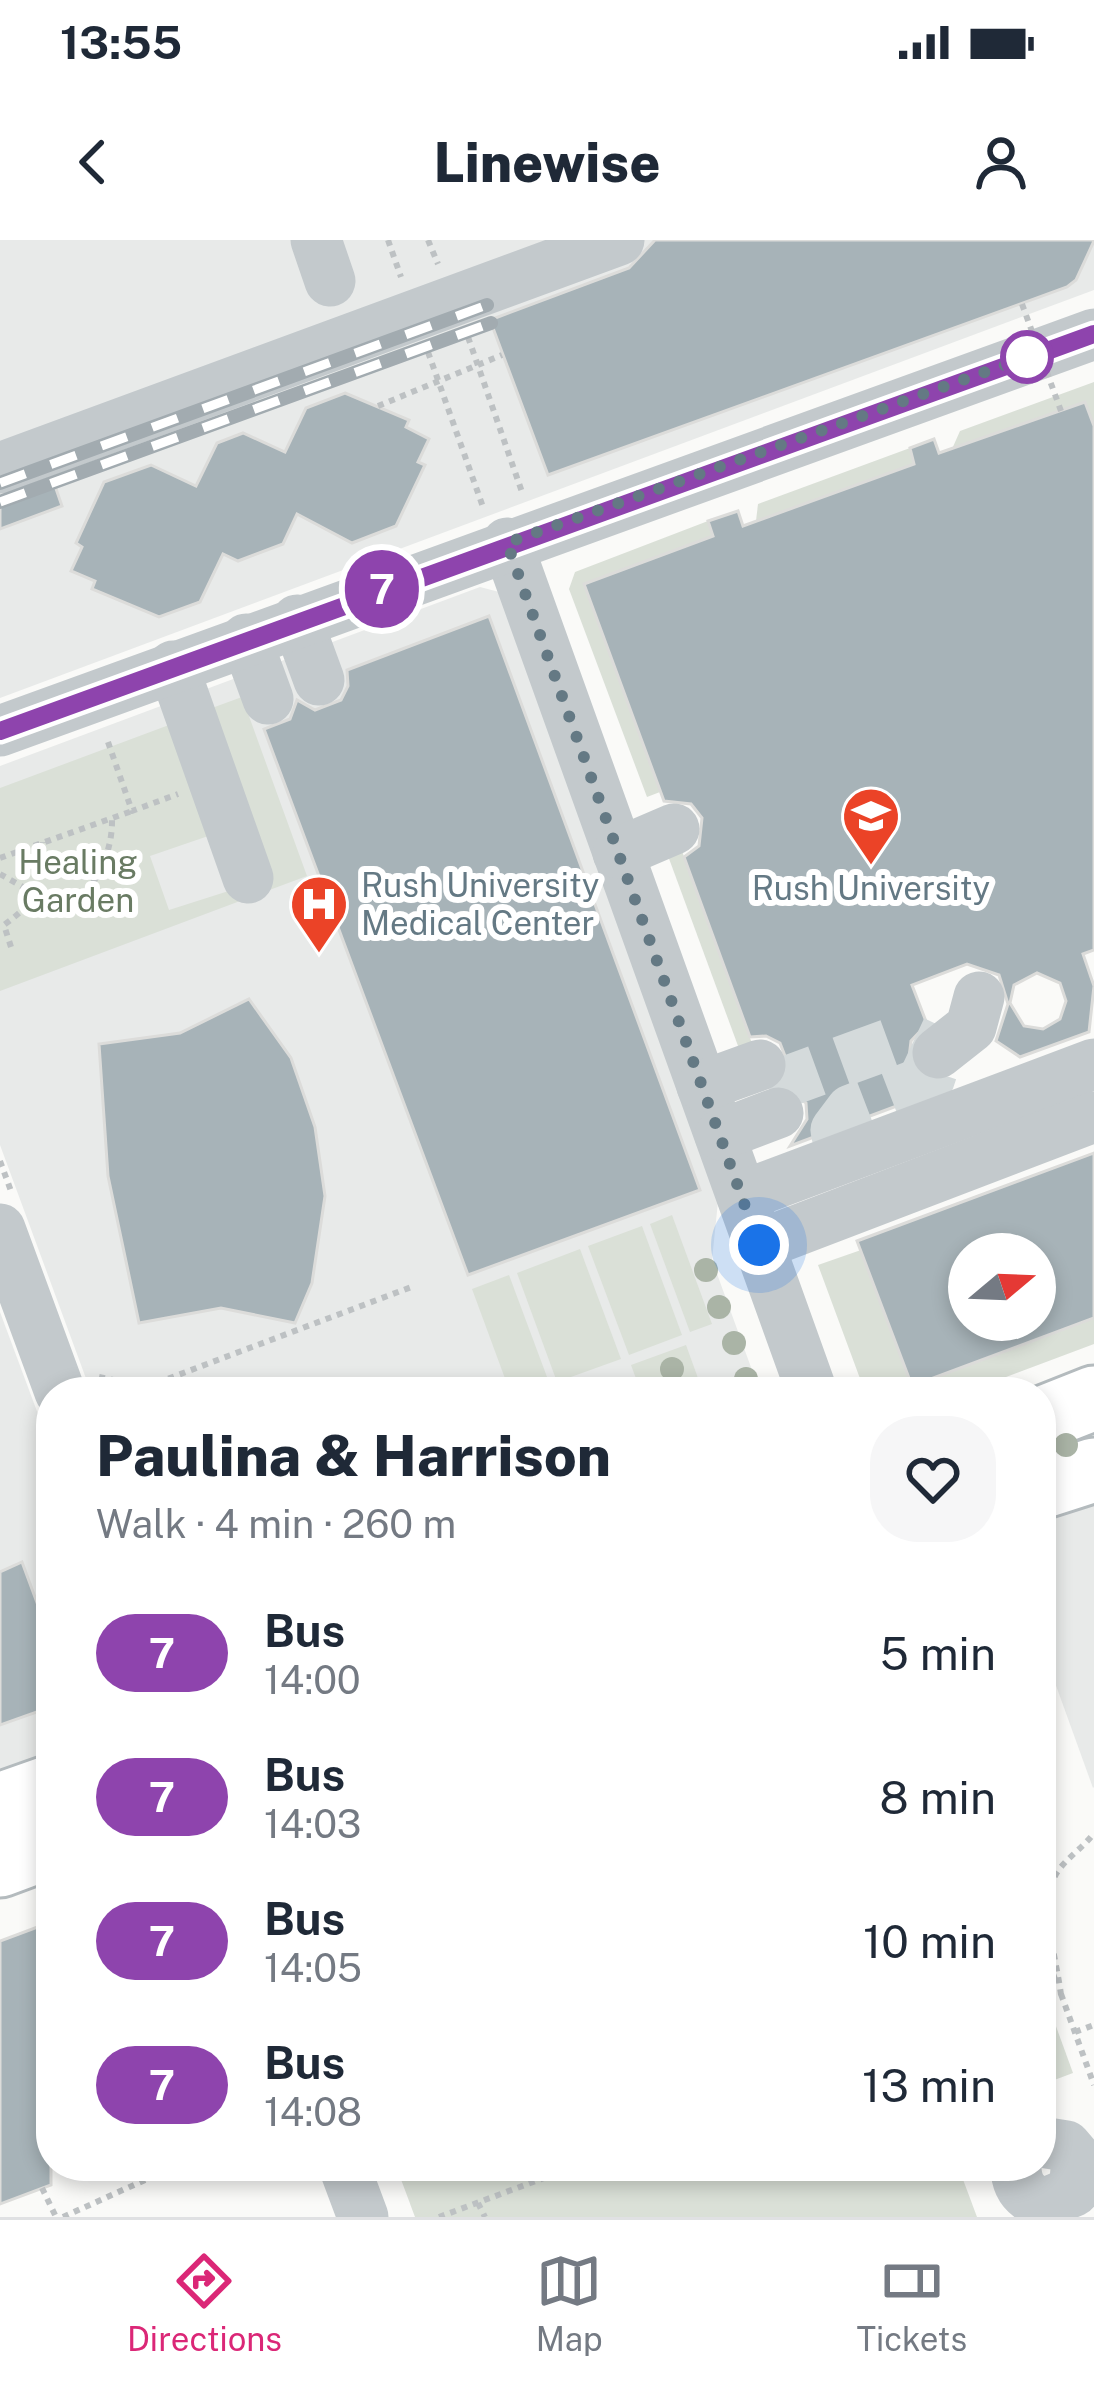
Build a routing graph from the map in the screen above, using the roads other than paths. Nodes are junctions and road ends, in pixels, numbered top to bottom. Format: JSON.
{"nodes":[{"id":1,"x":619,"y":240,"type":"edge"},
{"id":2,"x":1094,"y":334,"type":"edge"},
{"id":3,"x":0,"y":468,"type":"edge"},
{"id":4,"x":495,"y":525,"type":"junction"},
{"id":5,"x":297,"y":620,"type":"junction"},
{"id":6,"x":246,"y":640,"type":"junction"},
{"id":7,"x":173,"y":666,"type":"junction"},
{"id":8,"x":319,"y":680,"type":"dead end"},
{"id":9,"x":268,"y":700,"type":"dead end"},
{"id":10,"x":0,"y":730,"type":"edge"},
{"id":11,"x":668,"y":813,"type":"dead end"},
{"id":12,"x":612,"y":836,"type":"junction"},
{"id":13,"x":248,"y":878,"type":"dead end"},
{"id":14,"x":979,"y":997,"type":"dead end"},
{"id":15,"x":938,"y":1053,"type":"dead end"},
{"id":16,"x":1094,"y":1064,"type":"edge"},
{"id":17,"x":769,"y":1089,"type":"tunnel mouth"},
{"id":18,"x":711,"y":1111,"type":"junction"},
{"id":19,"x":1094,"y":1118,"type":"edge"},
{"id":20,"x":742,"y":1196,"type":"junction"},
{"id":21,"x":759,"y":1245,"type":"junction"},
{"id":22,"x":4,"y":1254,"type":"edge"},
{"id":23,"x":75,"y":1377,"type":"edge"},
{"id":24,"x":807,"y":1377,"type":"edge"},
{"id":25,"x":1094,"y":1398,"type":"edge"},
{"id":26,"x":1056,"y":1413,"type":"edge"},
{"id":27,"x":1094,"y":1470,"type":"edge"},
{"id":28,"x":1056,"y":1482,"type":"edge"},
{"id":29,"x":36,"y":1792,"type":"edge"},
{"id":30,"x":0,"y":1805,"type":"edge"},
{"id":31,"x":36,"y":1852,"type":"edge"},
{"id":32,"x":0,"y":1865,"type":"edge"},
{"id":33,"x":1056,"y":2144,"type":"edge"},
{"id":34,"x":350,"y":2181,"type":"edge"},
{"id":35,"x":1018,"y":2181,"type":"edge"},
{"id":36,"x":1078,"y":2206,"type":"edge"},
{"id":37,"x":363,"y":2217,"type":"edge"}],
"edges":[{"from":1,"to":3,"type":"street"},
{"from":2,"to":4,"type":"street"},
{"from":4,"to":5,"type":"street"},
{"from":4,"to":12,"type":"street"},
{"from":5,"to":6,"type":"street"},
{"from":5,"to":8,"type":"street"},
{"from":6,"to":7,"type":"street"},
{"from":6,"to":9,"type":"street"},
{"from":7,"to":10,"type":"street"},
{"from":7,"to":13,"type":"street"},
{"from":11,"to":12,"type":"street"},
{"from":12,"to":18,"type":"street"},
{"from":14,"to":15,"type":"street"},
{"from":16,"to":20,"type":"street"},
{"from":17,"to":18,"type":"street"},
{"from":18,"to":20,"type":"street"},
{"from":19,"to":21,"type":"street"},
{"from":20,"to":21,"type":"street"},
{"from":21,"to":24,"type":"street"},
{"from":22,"to":23,"type":"street"},
{"from":25,"to":26,"type":"main road"},
{"from":27,"to":28,"type":"main road"},
{"from":29,"to":30,"type":"main road"},
{"from":31,"to":32,"type":"main road"},
{"from":33,"to":36,"type":"street"},
{"from":34,"to":37,"type":"street"},
{"from":35,"to":36,"type":"street"}]}
